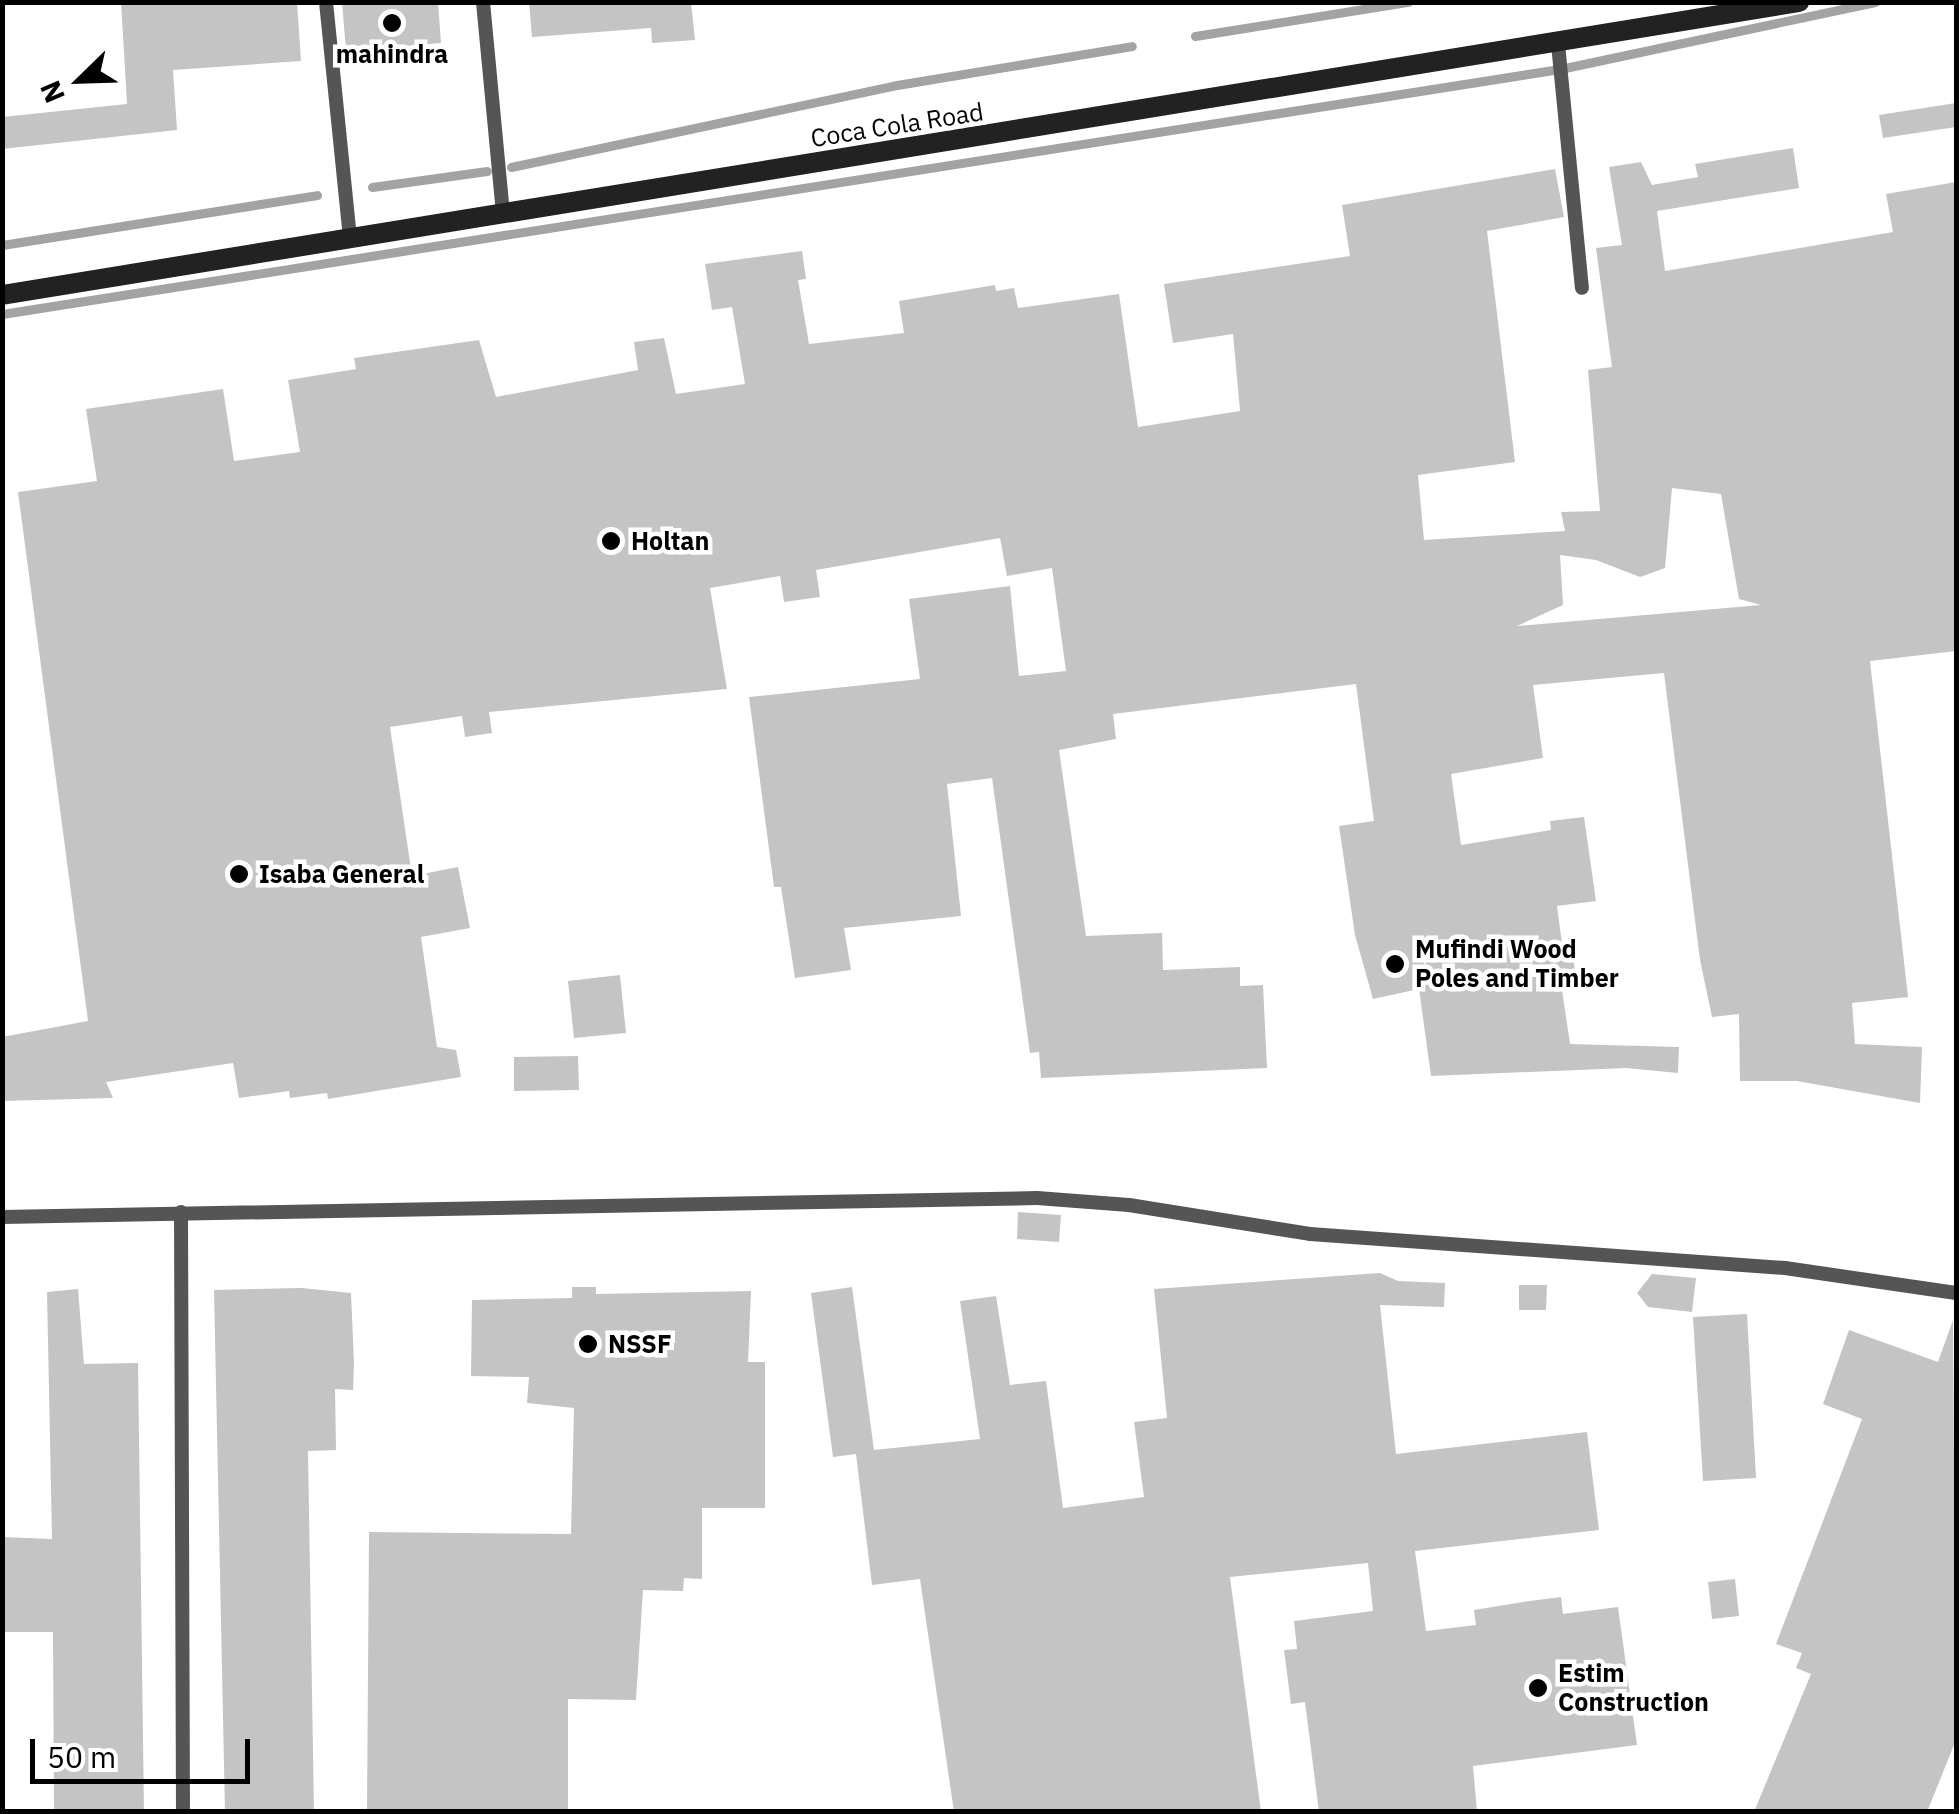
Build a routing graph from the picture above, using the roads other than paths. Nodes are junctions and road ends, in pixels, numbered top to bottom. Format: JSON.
{"nodes":[{"id":1,"x":326,"y":2,"type":"edge"},
{"id":2,"x":484,"y":2,"type":"edge"},
{"id":3,"x":1798,"y":2,"type":"edge"},
{"id":4,"x":1558,"y":44,"type":"junction"},
{"id":5,"x":503,"y":213,"type":"junction"},
{"id":6,"x":350,"y":237,"type":"junction"},
{"id":7,"x":1582,"y":288,"type":"dead end"},
{"id":8,"x":2,"y":295,"type":"edge"},
{"id":9,"x":180,"y":1212,"type":"junction"},
{"id":10,"x":2,"y":1217,"type":"edge"},
{"id":11,"x":1956,"y":1293,"type":"edge"},
{"id":12,"x":183,"y":1812,"type":"edge"}],
"edges":[{"from":1,"to":6,"type":"lane"},
{"from":2,"to":5,"type":"lane"},
{"from":3,"to":4,"type":"main road","name":"Coca Cola Road"},
{"from":4,"to":5,"type":"main road","name":"Coca Cola Road"},
{"from":4,"to":7,"type":"lane"},
{"from":5,"to":6,"type":"main road","name":"Coca Cola Road"},
{"from":6,"to":8,"type":"main road","name":"Coca Cola Road"},
{"from":9,"to":10,"type":"lane"},
{"from":9,"to":11,"type":"lane"},
{"from":9,"to":12,"type":"lane"}]}
